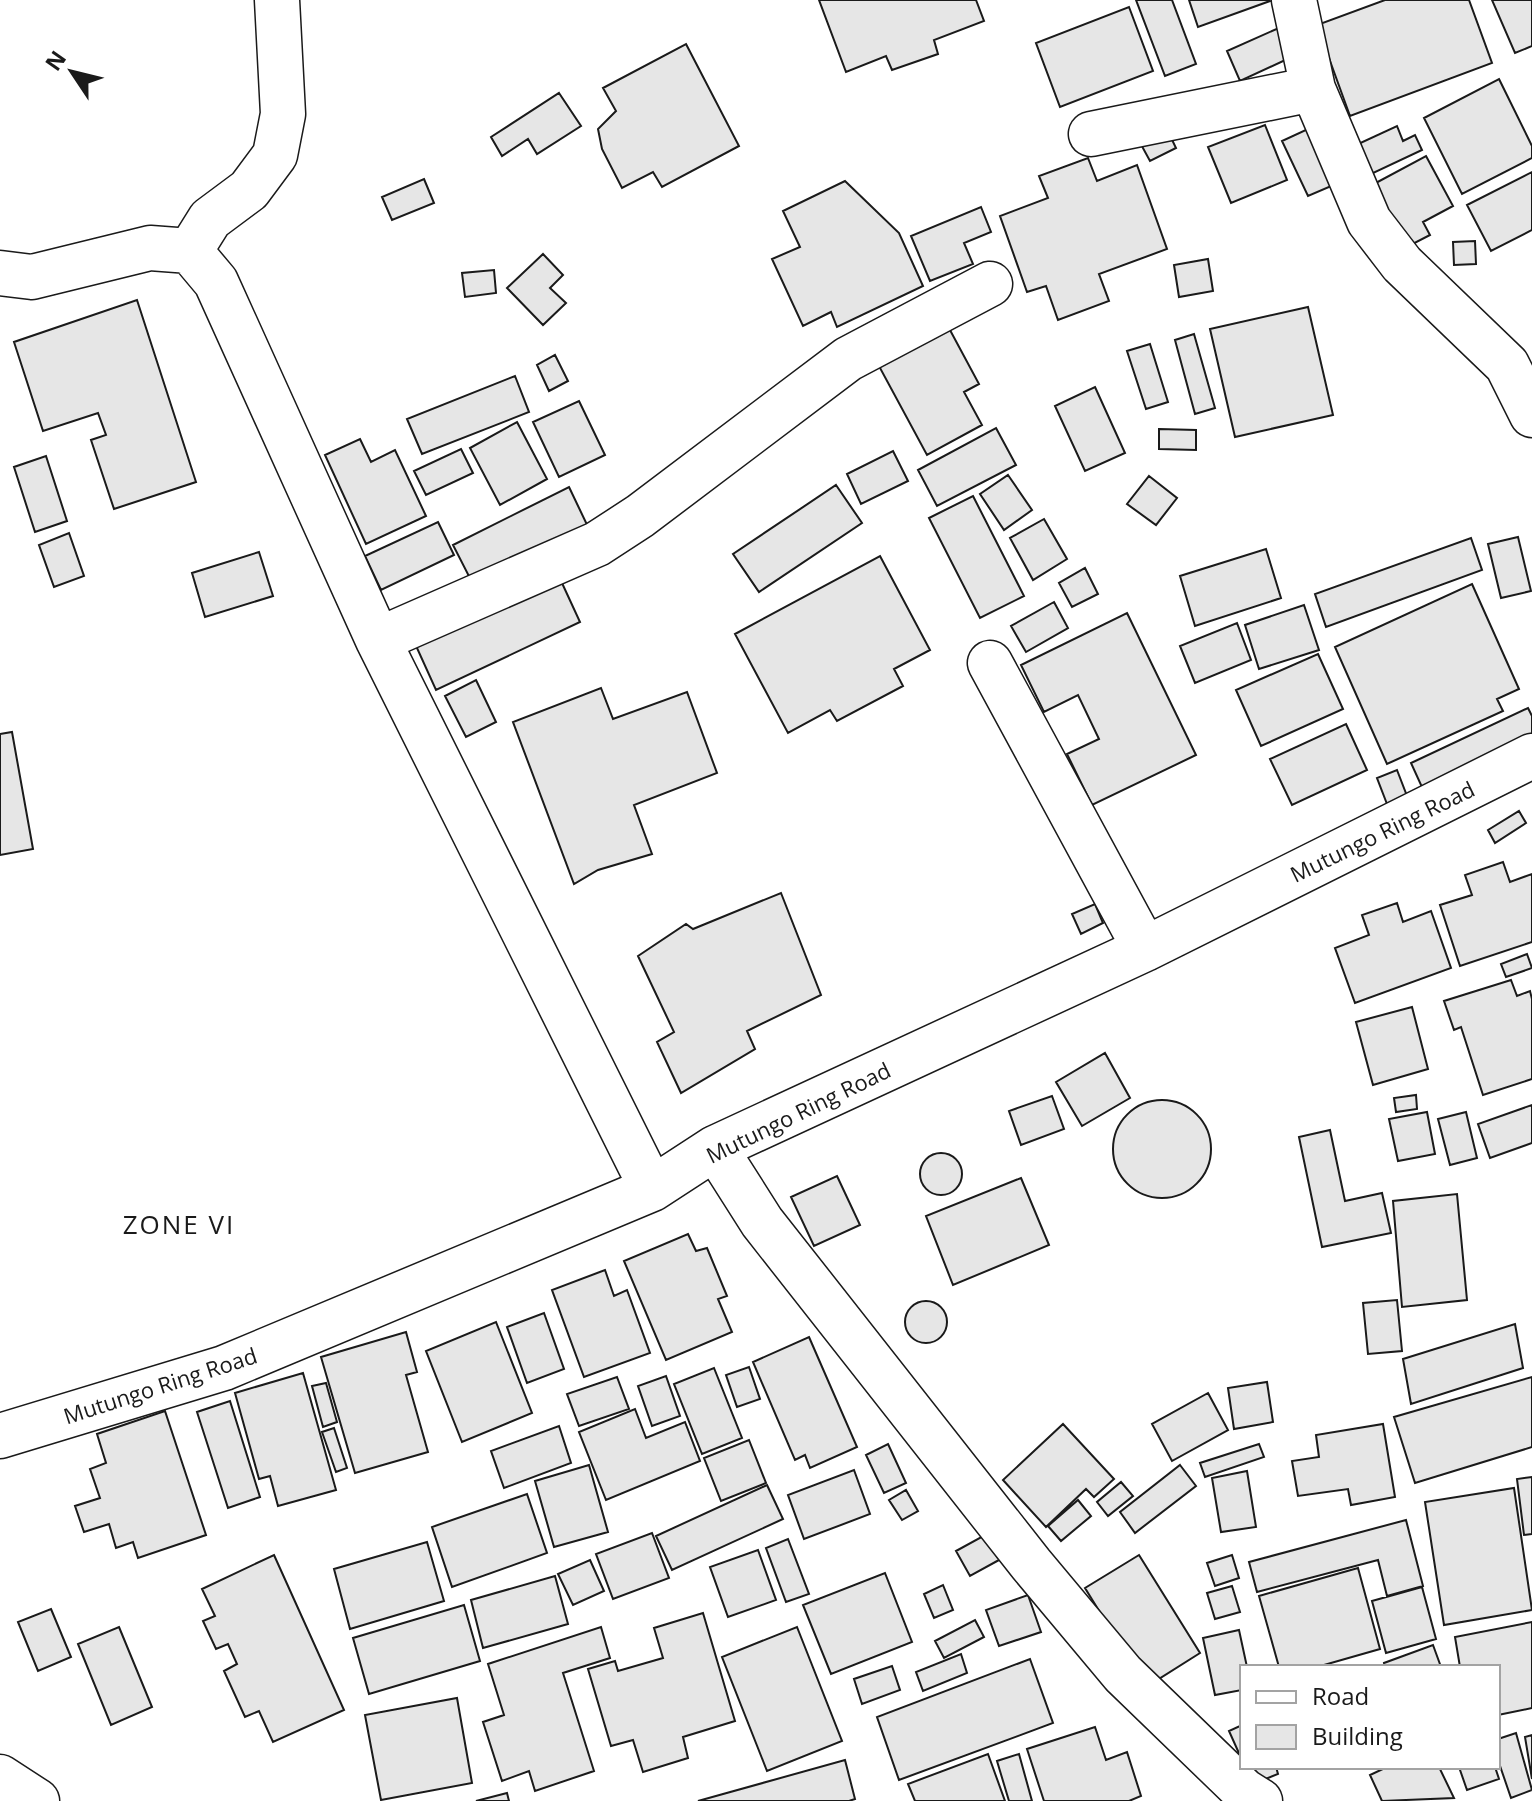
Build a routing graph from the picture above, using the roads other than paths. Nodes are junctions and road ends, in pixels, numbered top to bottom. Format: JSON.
{"nodes":[{"id":1,"x":277,"y":0,"type":"edge"},
{"id":2,"x":1294,"y":0,"type":"edge"},
{"id":3,"x":1313,"y":89,"type":"junction"},
{"id":4,"x":1091,"y":134,"type":"dead end"},
{"id":5,"x":190,"y":251,"type":"junction"},
{"id":6,"x":0,"y":273,"type":"edge"},
{"id":7,"x":990,"y":284,"type":"dead end"},
{"id":8,"x":1530,"y":403,"type":"edge"},
{"id":9,"x":378,"y":640,"type":"junction"},
{"id":10,"x":990,"y":663,"type":"dead end"},
{"id":11,"x":1532,"y":756,"type":"edge"},
{"id":12,"x":1145,"y":949,"type":"junction"},
{"id":13,"x":715,"y":1148,"type":"junction"},
{"id":14,"x":652,"y":1189,"type":"junction"},
{"id":15,"x":0,"y":1436,"type":"edge"},
{"id":16,"x":0,"y":1777,"type":"edge"},
{"id":17,"x":37,"y":1801,"type":"edge"},
{"id":18,"x":1260,"y":1801,"type":"edge"}],
"edges":[{"from":1,"to":5,"type":"street"},
{"from":2,"to":3,"type":"street"},
{"from":3,"to":4,"type":"street"},
{"from":3,"to":8,"type":"street"},
{"from":5,"to":6,"type":"street"},
{"from":5,"to":9,"type":"street"},
{"from":7,"to":9,"type":"street"},
{"from":9,"to":14,"type":"street"},
{"from":10,"to":12,"type":"street"},
{"from":11,"to":12,"type":"street","name":"Mutungo Ring Road"},
{"from":12,"to":13,"type":"street","name":"Mutungo Ring Road"},
{"from":13,"to":14,"type":"street","name":"Mutungo Ring Road"},
{"from":13,"to":18,"type":"street"},
{"from":14,"to":15,"type":"street","name":"Mutungo Ring Road"},
{"from":16,"to":17,"type":"street"}]}
